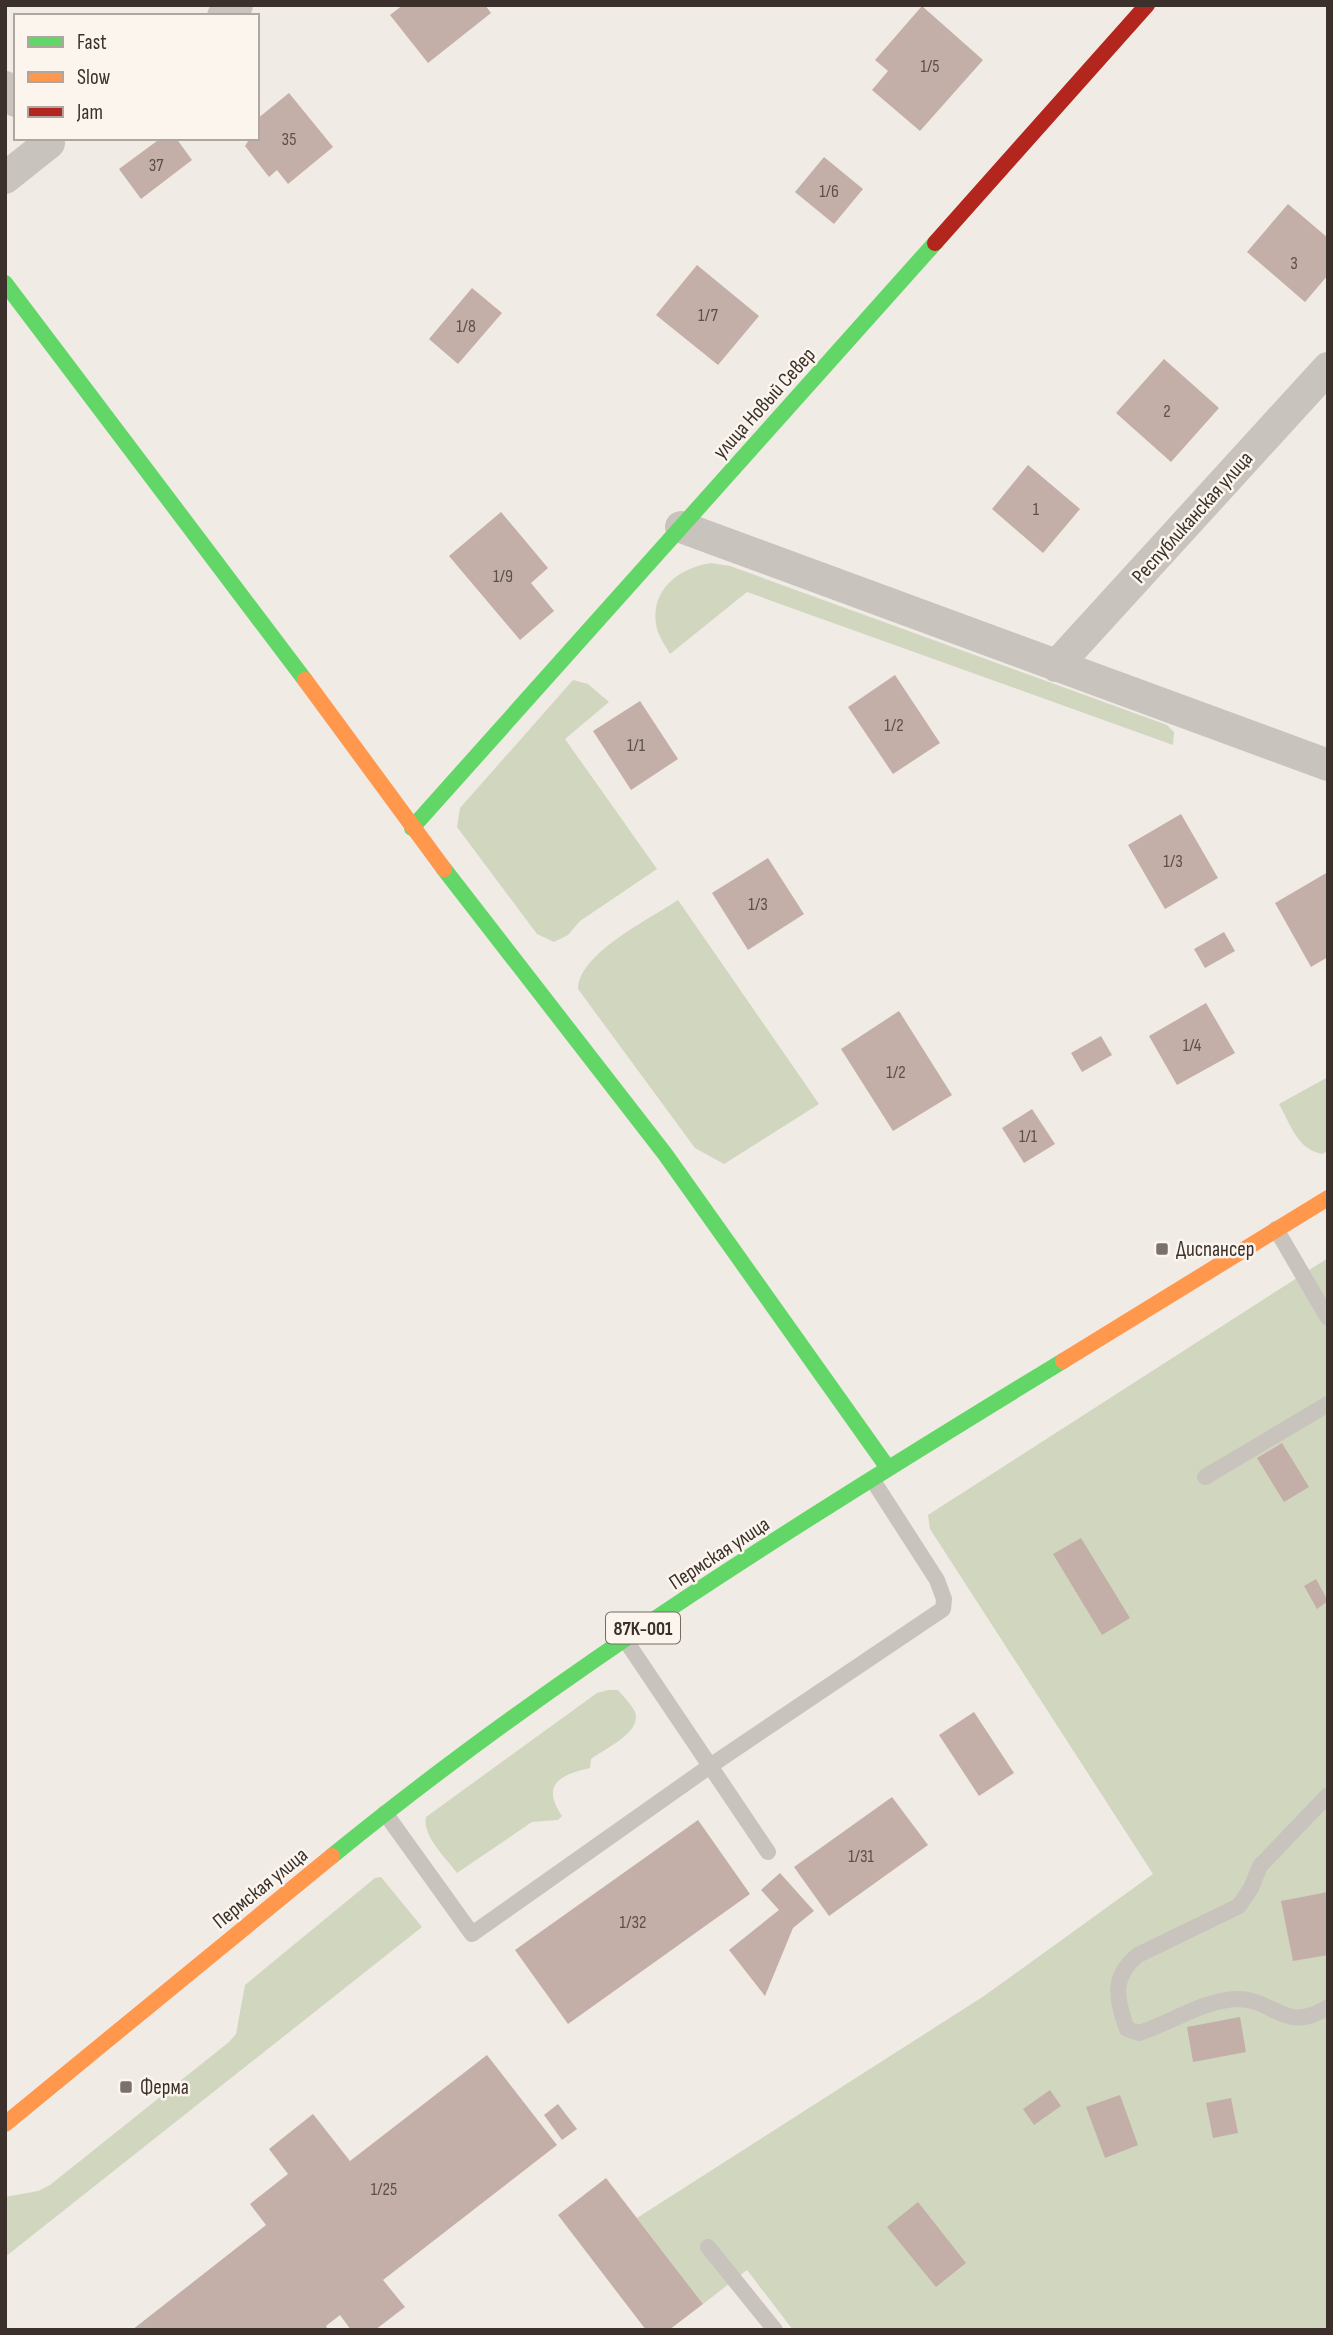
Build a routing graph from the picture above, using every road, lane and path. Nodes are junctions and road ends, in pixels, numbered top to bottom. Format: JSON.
{"nodes":[{"id":1,"x":1147,"y":5,"type":"edge"},
{"id":2,"x":50,"y":140,"type":"edge"},
{"id":3,"x":5,"y":178,"type":"edge"},
{"id":4,"x":5,"y":283,"type":"edge"},
{"id":5,"x":1328,"y":368,"type":"edge"},
{"id":6,"x":681,"y":527,"type":"junction"},
{"id":7,"x":1056,"y":666,"type":"junction"},
{"id":8,"x":1328,"y":765,"type":"edge"},
{"id":9,"x":412,"y":828,"type":"junction"},
{"id":10,"x":1328,"y":1198,"type":"edge"},
{"id":11,"x":1275,"y":1228,"type":"junction"},
{"id":12,"x":1328,"y":1318,"type":"edge"},
{"id":13,"x":1328,"y":1404,"type":"edge"},
{"id":14,"x":888,"y":1468,"type":"junction"},
{"id":15,"x":1205,"y":1477,"type":"dead end"},
{"id":16,"x":872,"y":1479,"type":"junction"},
{"id":17,"x":625,"y":1641,"type":"junction"},
{"id":18,"x":710,"y":1766,"type":"junction"},
{"id":19,"x":1328,"y":1795,"type":"edge"},
{"id":20,"x":385,"y":1813,"type":"junction"},
{"id":21,"x":768,"y":1852,"type":"dead end"},
{"id":22,"x":1328,"y":2007,"type":"edge"},
{"id":23,"x":5,"y":2124,"type":"edge"},
{"id":24,"x":708,"y":2247,"type":"dead end"},
{"id":25,"x":775,"y":2330,"type":"edge"}],
"edges":[{"from":1,"to":6,"type":"street","name":"улица Новый Север"},
{"from":2,"to":3,"type":"street"},
{"from":4,"to":9,"type":"street"},
{"from":5,"to":7,"type":"street","name":"Республиканская улица"},
{"from":6,"to":7,"type":"street"},
{"from":6,"to":9,"type":"street","name":"улица Новый Север"},
{"from":7,"to":8,"type":"street"},
{"from":9,"to":14,"type":"street"},
{"from":10,"to":11,"type":"street","name":"Пермская улица","number":"87К-001"},
{"from":11,"to":12,"type":"lane"},
{"from":11,"to":14,"type":"street","name":"Пермская улица","number":"87К-001"},
{"from":13,"to":15,"type":"lane"},
{"from":14,"to":16,"type":"street","name":"Пермская улица","number":"87К-001"},
{"from":16,"to":17,"type":"street","name":"Пермская улица","number":"87К-001"},
{"from":16,"to":18,"type":"lane"},
{"from":17,"to":18,"type":"lane"},
{"from":17,"to":20,"type":"street","name":"Пермская улица","number":"87К-001"},
{"from":18,"to":20,"type":"lane"},
{"from":18,"to":21,"type":"lane"},
{"from":19,"to":22,"type":"lane"},
{"from":20,"to":23,"type":"street","name":"Пермская улица","number":"87К-001"},
{"from":24,"to":25,"type":"lane"}]}
